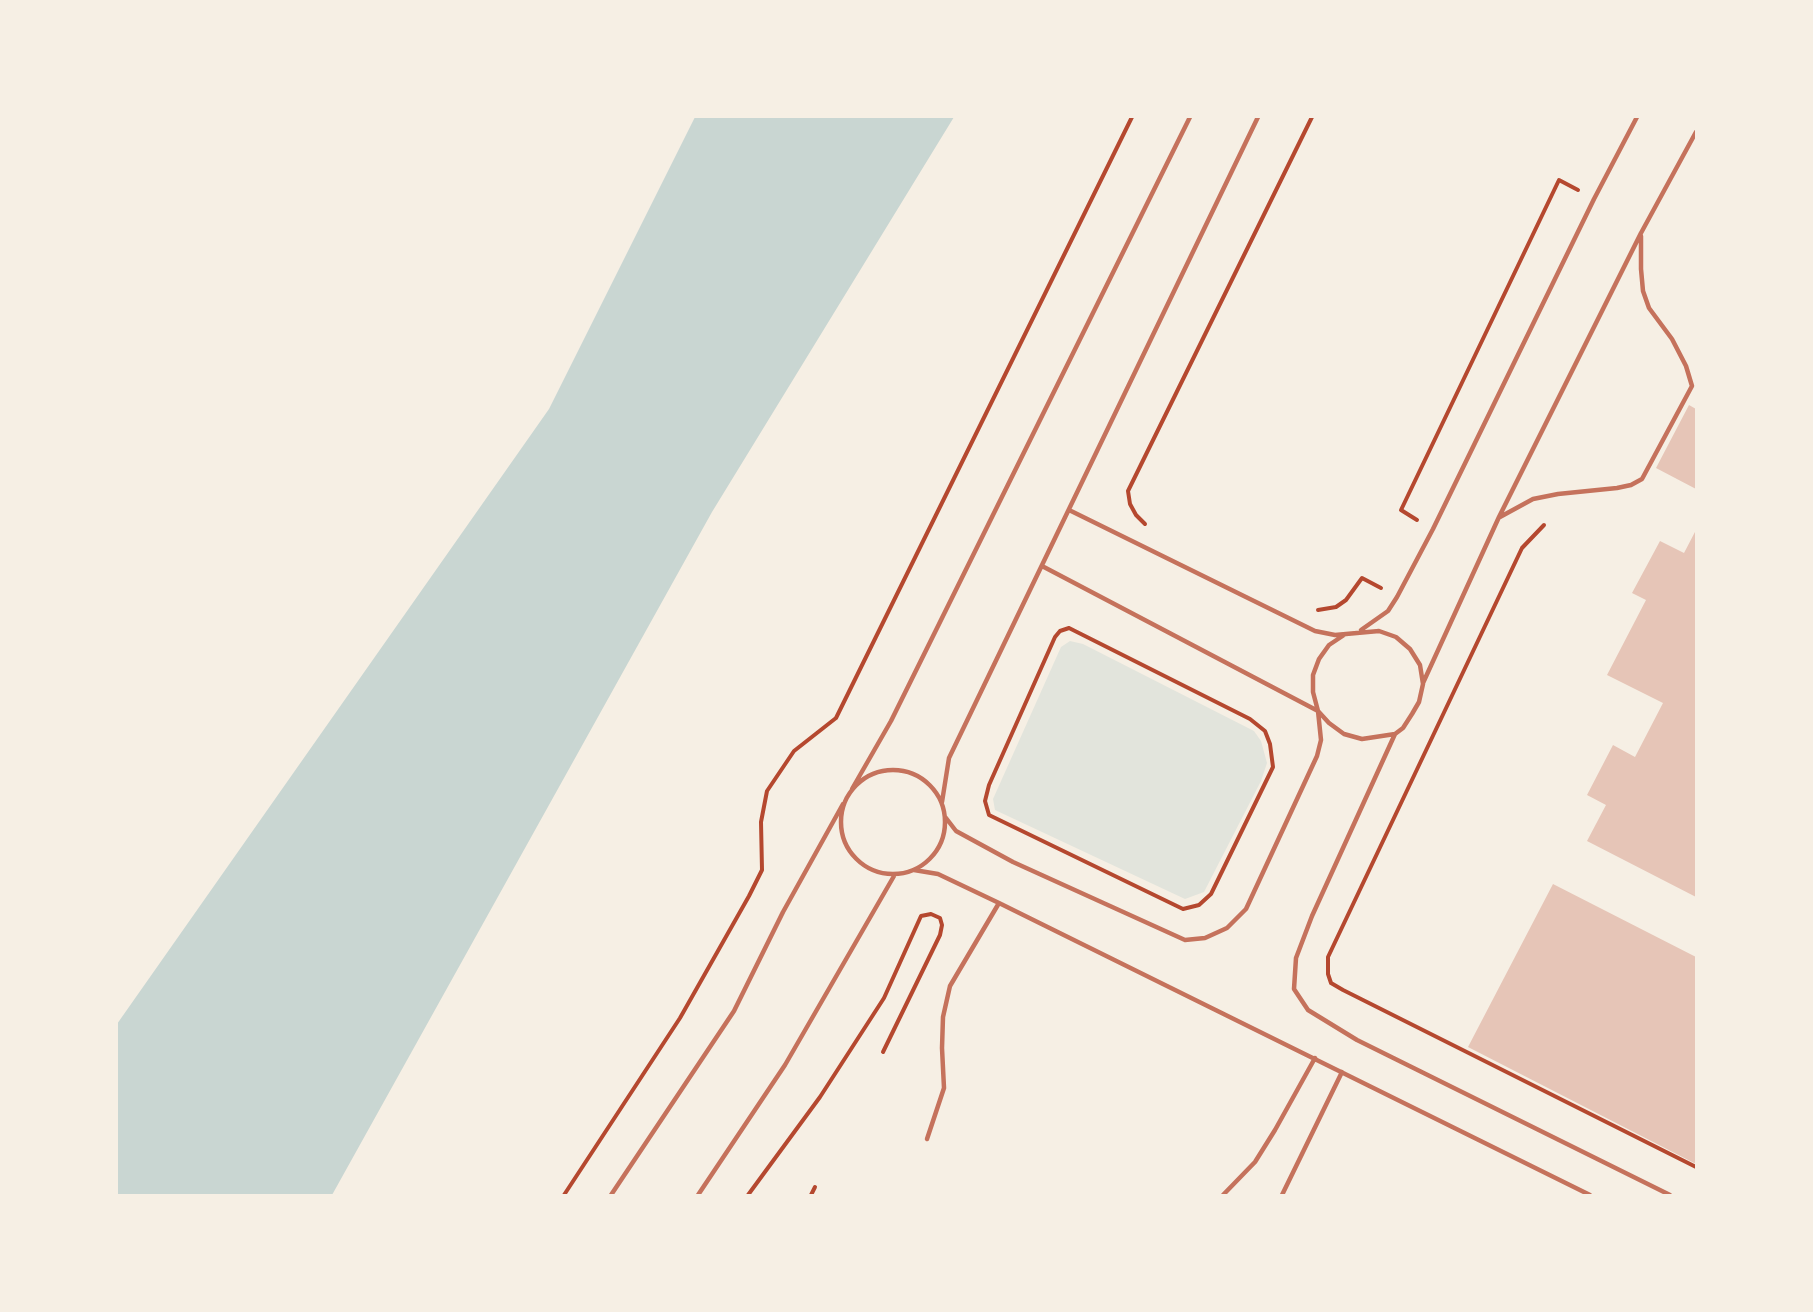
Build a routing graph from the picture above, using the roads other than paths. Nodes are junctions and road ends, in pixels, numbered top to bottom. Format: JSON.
{"nodes":[{"id":1,"x":1190,"y":117,"type":"edge"},
{"id":2,"x":1258,"y":117,"type":"edge"},
{"id":3,"x":1637,"y":117,"type":"edge"},
{"id":4,"x":1696,"y":132,"type":"edge"},
{"id":5,"x":1641,"y":233,"type":"junction"},
{"id":6,"x":1069,"y":510,"type":"junction"},
{"id":7,"x":1499,"y":517,"type":"junction"},
{"id":8,"x":1042,"y":566,"type":"junction"},
{"id":9,"x":1359,"y":632,"type":"junction"},
{"id":10,"x":1344,"y":635,"type":"junction"},
{"id":11,"x":1423,"y":684,"type":"junction"},
{"id":12,"x":1318,"y":711,"type":"junction"},
{"id":13,"x":1395,"y":734,"type":"junction"},
{"id":14,"x":852,"y":789,"type":"junction"},
{"id":15,"x":942,"y":802,"type":"junction"},
{"id":16,"x":843,"y":804,"type":"junction"},
{"id":17,"x":946,"y":818,"type":"junction"},
{"id":18,"x":914,"y":870,"type":"junction"},
{"id":19,"x":894,"y":876,"type":"junction"},
{"id":20,"x":999,"y":903,"type":"junction"},
{"id":21,"x":1315,"y":1058,"type":"junction"},
{"id":22,"x":1342,"y":1072,"type":"junction"},
{"id":23,"x":927,"y":1139,"type":"dead end"},
{"id":24,"x":611,"y":1195,"type":"edge"},
{"id":25,"x":698,"y":1195,"type":"edge"},
{"id":26,"x":1223,"y":1195,"type":"edge"},
{"id":27,"x":1282,"y":1195,"type":"edge"},
{"id":28,"x":1590,"y":1195,"type":"edge"},
{"id":29,"x":1670,"y":1195,"type":"edge"}],
"edges":[{"from":1,"to":14,"type":"lane"},
{"from":2,"to":6,"type":"lane"},
{"from":3,"to":9,"type":"lane"},
{"from":4,"to":5,"type":"lane"},
{"from":5,"to":7,"type":"lane"},
{"from":5,"to":7,"type":"lane"},
{"from":6,"to":8,"type":"lane"},
{"from":6,"to":10,"type":"lane"},
{"from":7,"to":11,"type":"lane"},
{"from":8,"to":12,"type":"lane"},
{"from":8,"to":15,"type":"lane"},
{"from":9,"to":10,"type":"lane"},
{"from":9,"to":11,"type":"lane"},
{"from":10,"to":12,"type":"lane"},
{"from":11,"to":13,"type":"lane"},
{"from":12,"to":13,"type":"lane"},
{"from":12,"to":17,"type":"lane"},
{"from":13,"to":29,"type":"lane"},
{"from":14,"to":15,"type":"lane"},
{"from":14,"to":16,"type":"lane"},
{"from":15,"to":17,"type":"lane"},
{"from":16,"to":19,"type":"lane"},
{"from":16,"to":24,"type":"lane"},
{"from":17,"to":18,"type":"lane"},
{"from":18,"to":19,"type":"lane"},
{"from":18,"to":20,"type":"lane"},
{"from":19,"to":25,"type":"lane"},
{"from":20,"to":21,"type":"lane"},
{"from":20,"to":23,"type":"lane"},
{"from":21,"to":22,"type":"lane"},
{"from":21,"to":26,"type":"lane"},
{"from":22,"to":27,"type":"lane"},
{"from":22,"to":28,"type":"lane"}]}
